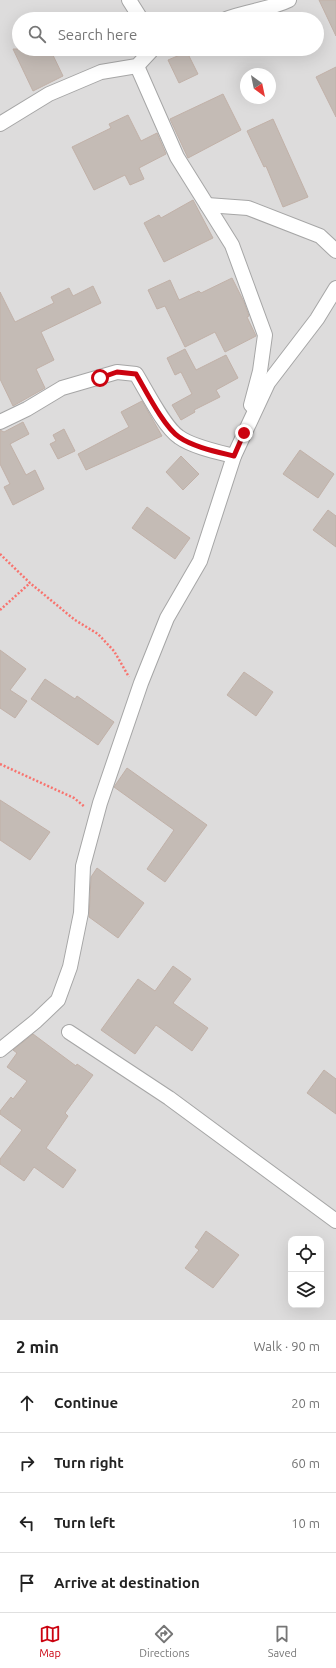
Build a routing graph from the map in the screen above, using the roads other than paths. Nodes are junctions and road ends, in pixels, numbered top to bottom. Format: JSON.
{"nodes":[{"id":1,"x":129,"y":0,"type":"edge"},
{"id":2,"x":290,"y":0,"type":"edge"},
{"id":3,"x":137,"y":12,"type":"edge"},
{"id":4,"x":246,"y":12,"type":"edge"},
{"id":5,"x":149,"y":56,"type":"edge"},
{"id":6,"x":138,"y":66,"type":"junction"},
{"id":7,"x":0,"y":124,"type":"edge"},
{"id":8,"x":206,"y":205,"type":"junction"},
{"id":9,"x":336,"y":251,"type":"edge"},
{"id":10,"x":336,"y":288,"type":"edge"},
{"id":11,"x":0,"y":422,"type":"edge"},
{"id":12,"x":244,"y":433,"type":"junction"},
{"id":13,"x":234,"y":456,"type":"junction"},
{"id":14,"x":69,"y":1032,"type":"dead end"},
{"id":15,"x":0,"y":1050,"type":"edge"},
{"id":16,"x":336,"y":1221,"type":"edge"}],
"edges":[{"from":1,"to":3,"type":"street"},
{"from":2,"to":4,"type":"street"},
{"from":5,"to":6,"type":"street"},
{"from":6,"to":7,"type":"street"},
{"from":6,"to":8,"type":"street"},
{"from":8,"to":9,"type":"street"},
{"from":8,"to":12,"type":"street"},
{"from":10,"to":12,"type":"street"},
{"from":11,"to":13,"type":"street"},
{"from":12,"to":13,"type":"street"},
{"from":13,"to":15,"type":"street"},
{"from":14,"to":16,"type":"street"}]}
